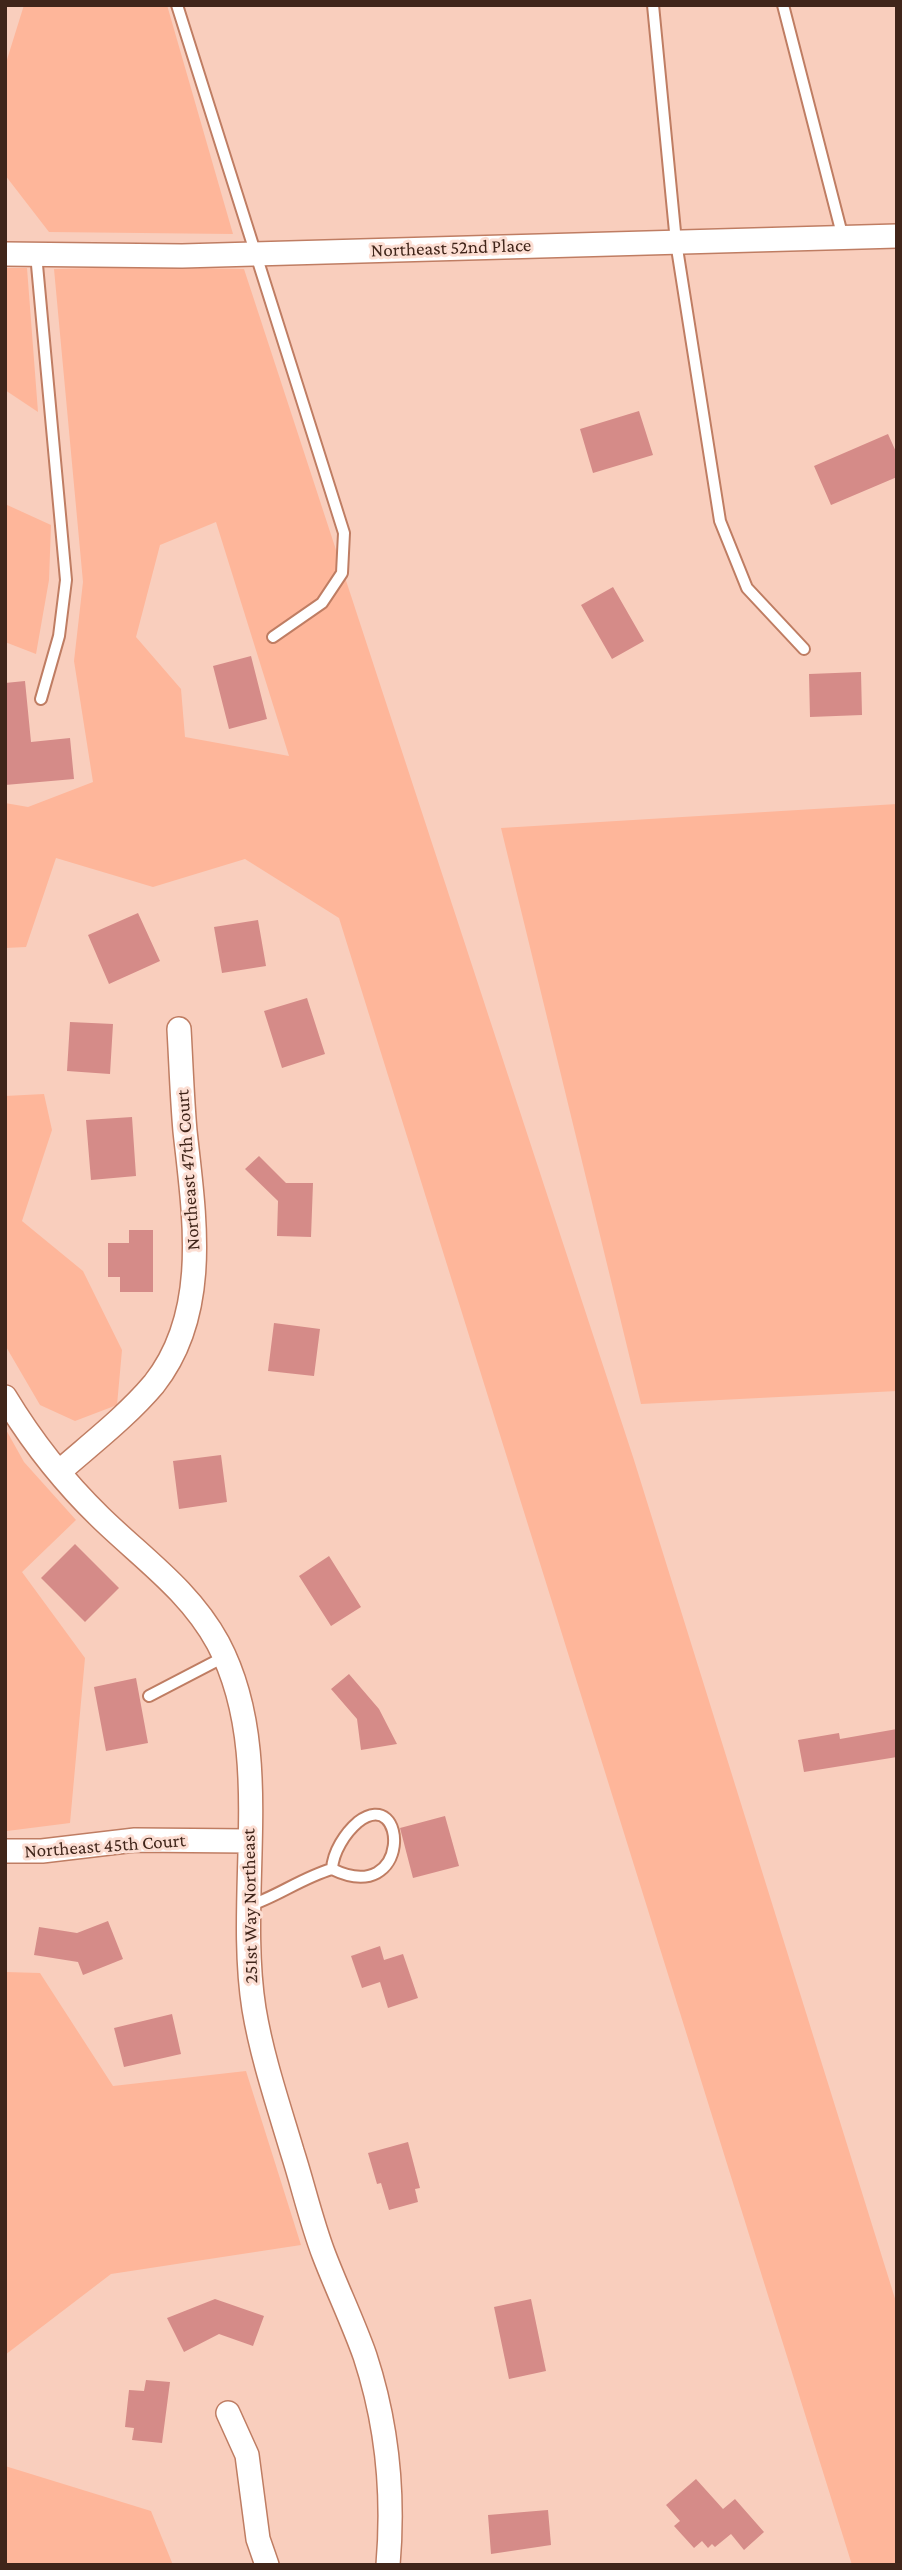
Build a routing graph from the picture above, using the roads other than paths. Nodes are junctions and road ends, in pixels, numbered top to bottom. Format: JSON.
{"nodes":[{"id":1,"x":177,"y":5,"type":"edge"},
{"id":2,"x":653,"y":5,"type":"edge"},
{"id":3,"x":783,"y":5,"type":"edge"},
{"id":4,"x":897,"y":236,"type":"edge"},
{"id":5,"x":843,"y":238,"type":"junction"},
{"id":6,"x":676,"y":242,"type":"junction"},
{"id":7,"x":5,"y":254,"type":"edge"},
{"id":8,"x":36,"y":254,"type":"junction"},
{"id":9,"x":253,"y":254,"type":"junction"},
{"id":10,"x":274,"y":637,"type":"dead end"},
{"id":11,"x":804,"y":649,"type":"dead end"},
{"id":12,"x":41,"y":699,"type":"dead end"},
{"id":13,"x":179,"y":1029,"type":"dead end"},
{"id":14,"x":5,"y":1397,"type":"edge"},
{"id":15,"x":60,"y":1471,"type":"junction"},
{"id":16,"x":224,"y":1657,"type":"junction"},
{"id":17,"x":149,"y":1696,"type":"dead end"},
{"id":18,"x":248,"y":1841,"type":"junction"},
{"id":19,"x":5,"y":1851,"type":"edge"},
{"id":20,"x":332,"y":1869,"type":"junction"},
{"id":21,"x":248,"y":1906,"type":"junction"},
{"id":22,"x":228,"y":2413,"type":"dead end"},
{"id":23,"x":267,"y":2565,"type":"edge"},
{"id":24,"x":388,"y":2565,"type":"edge"}],
"edges":[{"from":1,"to":9,"type":"lane"},
{"from":2,"to":6,"type":"lane"},
{"from":3,"to":5,"type":"lane"},
{"from":4,"to":5,"type":"street","name":"Northeast 52nd Place"},
{"from":5,"to":6,"type":"street","name":"Northeast 52nd Place"},
{"from":6,"to":9,"type":"street","name":"Northeast 52nd Place"},
{"from":6,"to":11,"type":"lane"},
{"from":7,"to":8,"type":"street","name":"Northeast 52nd Place"},
{"from":8,"to":9,"type":"street","name":"Northeast 52nd Place"},
{"from":8,"to":12,"type":"lane"},
{"from":9,"to":10,"type":"lane"},
{"from":13,"to":15,"type":"street","name":"Northeast 47th Court"},
{"from":14,"to":15,"type":"street","name":"251st Way Northeast"},
{"from":15,"to":16,"type":"street","name":"251st Way Northeast"},
{"from":16,"to":17,"type":"lane"},
{"from":16,"to":18,"type":"street","name":"251st Way Northeast"},
{"from":18,"to":19,"type":"street","name":"Northeast 45th Court"},
{"from":18,"to":21,"type":"street","name":"251st Way Northeast"},
{"from":20,"to":20,"type":"lane"},
{"from":20,"to":21,"type":"lane"},
{"from":21,"to":24,"type":"street","name":"251st Way Northeast"},
{"from":22,"to":23,"type":"street"}]}
